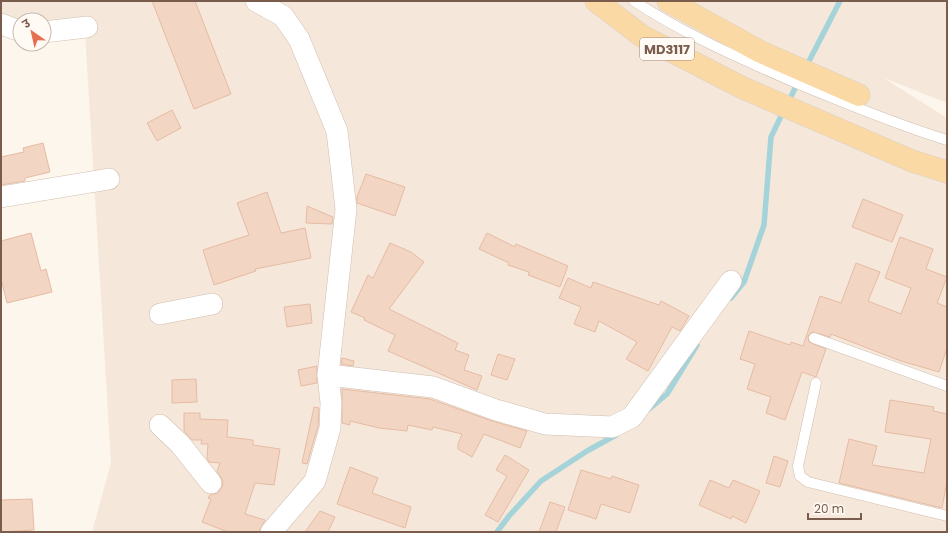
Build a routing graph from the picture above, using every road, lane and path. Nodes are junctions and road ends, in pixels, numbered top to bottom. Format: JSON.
{"nodes":[{"id":1,"x":256,"y":1,"type":"edge"},
{"id":2,"x":596,"y":1,"type":"edge"},
{"id":3,"x":634,"y":1,"type":"edge"},
{"id":4,"x":668,"y":1,"type":"edge"},
{"id":5,"x":1,"y":24,"type":"edge"},
{"id":6,"x":87,"y":27,"type":"dead end"},
{"id":7,"x":12,"y":28,"type":"edge"},
{"id":8,"x":52,"y":31,"type":"edge"},
{"id":9,"x":761,"y":60,"type":"junction"},
{"id":10,"x":853,"y":100,"type":"joint"},
{"id":11,"x":947,"y":140,"type":"edge"},
{"id":12,"x":947,"y":172,"type":"edge"},
{"id":13,"x":109,"y":179,"type":"dead end"},
{"id":14,"x":1,"y":197,"type":"edge"},
{"id":15,"x":731,"y":281,"type":"dead end"},
{"id":16,"x":212,"y":304,"type":"dead end"},
{"id":17,"x":160,"y":314,"type":"dead end"},
{"id":18,"x":814,"y":338,"type":"dead end"},
{"id":19,"x":328,"y":375,"type":"junction"},
{"id":20,"x":816,"y":383,"type":"dead end"},
{"id":21,"x":947,"y":386,"type":"edge"},
{"id":22,"x":160,"y":425,"type":"dead end"},
{"id":23,"x":211,"y":483,"type":"dead end"},
{"id":24,"x":947,"y":516,"type":"edge"},
{"id":25,"x":271,"y":532,"type":"edge"}],
"edges":[{"from":1,"to":19,"type":"street"},
{"from":2,"to":12,"type":"main road","number":"MD3117"},
{"from":3,"to":9,"type":"lane"},
{"from":4,"to":9,"type":"main road","number":"MD3117"},
{"from":5,"to":7,"type":"street"},
{"from":6,"to":8,"type":"street"},
{"from":9,"to":10,"type":"main road","number":"MD3117"},
{"from":10,"to":11,"type":"lane"},
{"from":13,"to":14,"type":"street"},
{"from":15,"to":19,"type":"street"},
{"from":16,"to":17,"type":"street"},
{"from":18,"to":21,"type":"lane"},
{"from":19,"to":25,"type":"street"},
{"from":20,"to":24,"type":"lane"},
{"from":22,"to":23,"type":"street"}]}
